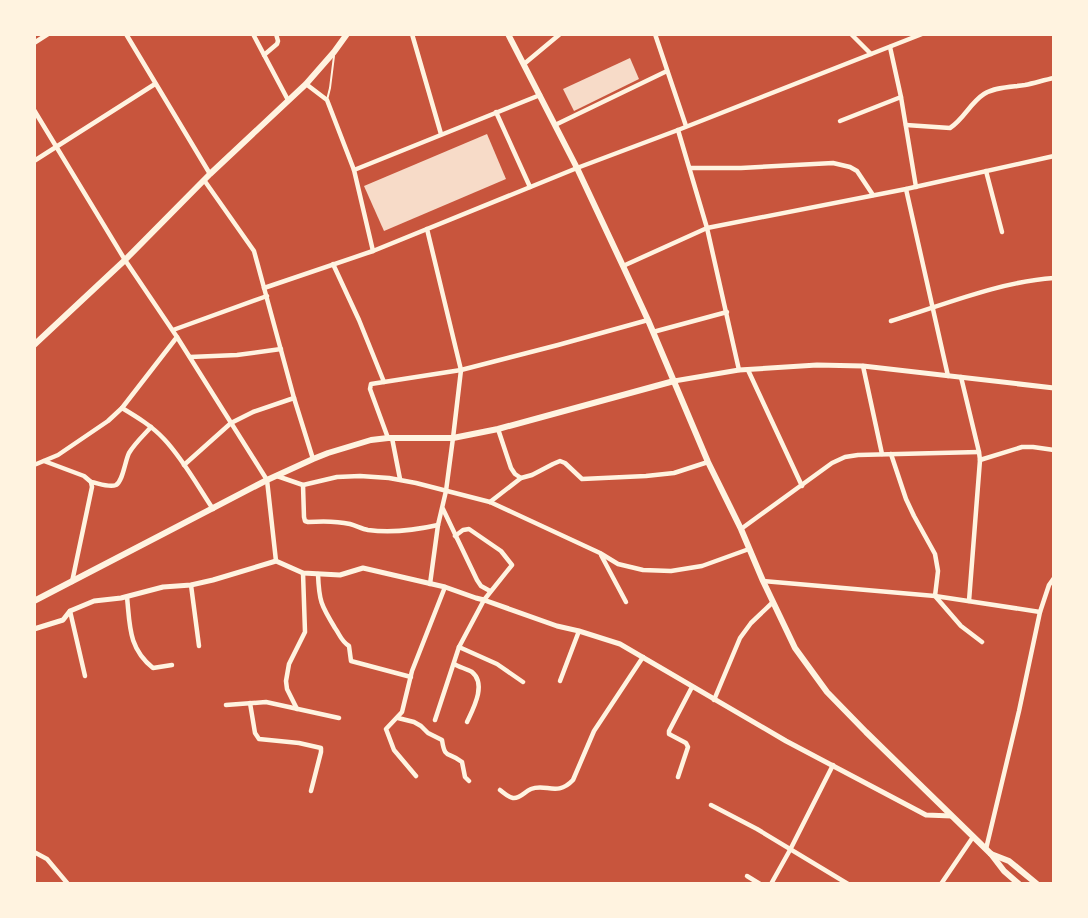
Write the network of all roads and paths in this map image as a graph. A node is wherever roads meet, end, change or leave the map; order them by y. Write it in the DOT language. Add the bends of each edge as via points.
graph roads {
  1 [pos="48,34"];
  2 [pos="126,34"];
  3 [pos="253,34"];
  4 [pos="276,34"];
  5 [pos="347,34"];
  6 [pos="412,34"];
  7 [pos="508,34"];
  8 [pos="560,34"];
  9 [pos="655,34"];
  10 [pos="851,34"];
  11 [pos="922,34"];
  12 [pos="34,43"];
  13 [pos="890,47"];
  14 [pos="334,52"];
  15 [pos="871,54"];
  16 [pos="264,55"];
  17 [pos="524,64"];
  18 [pos="667,71"];
  19 [pos="1053,78"];
  20 [pos="155,84"];
  21 [pos="306,84"];
  22 [pos="540,95"];
  23 [pos="901,97"];
  24 [pos="288,100"];
  25 [pos="327,100"];
  26 [pos="34,110"];
  27 [pos="496,112"];
  28 [pos="840,122"];
  29 [pos="555,124"];
  30 [pos="906,125"];
  31 [pos="686,126"];
  32 [pos="678,130"];
  33 [pos="441,134"];
  34 [pos="57,147"];
  35 [pos="1053,156"];
  36 [pos="34,161"];
  37 [pos="577,168"];
  38 [pos="690,168"];
  39 [pos="354,170"];
  40 [pos="986,171"];
  41 [pos="210,174"];
  42 [pos="204,180"];
  43 [pos="916,187"];
  44 [pos="530,188"];
  45 [pos="906,189"];
  46 [pos="873,195"];
  47 [pos="707,228"];
  48 [pos="427,229"];
  49 [pos="1002,232"];
  50 [pos="373,251"];
  51 [pos="125,260"];
  52 [pos="333,264"];
  53 [pos="623,266"];
  54 [pos="1053,278"];
  55 [pos="264,288"];
  56 [pos="267,296"];
  57 [pos="933,308"];
  58 [pos="727,312"];
  59 [pos="648,320"];
  60 [pos="891,321"];
  61 [pos="173,330"];
  62 [pos="653,332"];
  63 [pos="177,337"];
  64 [pos="35,342"];
  65 [pos="281,349"];
  66 [pos="190,357"];
  67 [pos="863,366"];
  68 [pos="460,370"];
  69 [pos="739,370"];
  70 [pos="748,370"];
  71 [pos="948,376"];
  72 [pos="961,376"];
  73 [pos="674,381"];
  74 [pos="384,382"];
  75 [pos="1053,388"];
  76 [pos="294,398"];
  77 [pos="122,408"];
  78 [pos="231,423"];
  79 [pos="152,427"];
  80 [pos="498,429"];
  81 [pos="390,438"];
  82 [pos="453,438"];
  83 [pos="1053,450"];
  84 [pos="980,452"];
  85 [pos="882,454"];
  86 [pos="891,454"];
  87 [pos="313,459"];
  88 [pos="980,460"];
  89 [pos="44,461"];
  90 [pos="708,462"];
  91 [pos="34,465"];
  92 [pos="184,465"];
  93 [pos="277,476"];
  94 [pos="521,478"];
  95 [pos="400,479"];
  96 [pos="267,480"];
  97 [pos="92,482"];
  98 [pos="303,484"];
  99 [pos="802,486"];
  100 [pos="446,491"];
  101 [pos="490,502"];
  102 [pos="213,509"];
  103 [pos="443,509"];
  104 [pos="438,525"];
  105 [pos="741,529"];
  106 [pos="455,536"];
  107 [pos="749,549"];
  108 [pos="600,553"];
  109 [pos="276,561"];
  110 [pos="303,573"];
  111 [pos="318,574"];
  112 [pos="1053,578"];
  113 [pos="763,581"];
  114 [pos="72,582"];
  115 [pos="429,584"];
  116 [pos="191,585"];
  117 [pos="445,587"];
  118 [pos="490,591"];
  119 [pos="935,596"];
  120 [pos="127,597"];
  121 [pos="484,600"];
  122 [pos="34,601"];
  123 [pos="969,601"];
  124 [pos="626,602"];
  125 [pos="773,602"];
  126 [pos="70,611"];
  127 [pos="1040,612"];
  128 [pos="34,628"];
  129 [pos="579,631"];
  130 [pos="982,642"];
  131 [pos="199,646"];
  132 [pos="459,647"];
  133 [pos="643,657"];
  134 [pos="453,664"];
  135 [pos="172,665"];
  136 [pos="85,676"];
  137 [pos="411,678"];
  138 [pos="560,681"];
  139 [pos="523,682"];
  140 [pos="692,687"];
  141 [pos="714,700"];
  142 [pos="250,703"];
  143 [pos="226,705"];
  144 [pos="297,709"];
  145 [pos="339,718"];
  146 [pos="398,718"];
  147 [pos="435,720"];
  148 [pos="467,722"];
  149 [pos="833,765"];
  150 [pos="416,776"];
  151 [pos="678,777"];
  152 [pos="469,781"];
  153 [pos="500,790"];
  154 [pos="311,791"];
  155 [pos="711,805"];
  156 [pos="952,816"];
  157 [pos="973,837"];
  158 [pos="790,850"];
  159 [pos="34,852"];
  160 [pos="988,852"];
  161 [pos="747,876"];
  162 [pos="68,884"];
  163 [pos="760,884"];
  164 [pos="771,884"];
  165 [pos="848,884"];
  166 [pos="941,884"];
  167 [pos="1019,884"];
  168 [pos="1037,884"];
  1 -- 12 [label="street"];
  2 -- 20 [label="street"];
  3 -- 16 [label="street"];
  4 -- 16 [label="street" via="277,44"];
  5 -- 14 [label="main road"];
  6 -- 33 [label="street"];
  7 -- 17 [label="main road"];
  8 -- 17 [label="street"];
  9 -- 18 [label="street"];
  10 -- 15 [label="street"];
  11 -- 13 [label="street"];
  13 -- 15 [label="street"];
  13 -- 23 [label="street"];
  14 -- 21 [label="main road"];
  14 -- 25 [label="lane"];
  15 -- 31 [label="street"];
  16 -- 24 [label="street"];
  17 -- 22 [label="main road"];
  18 -- 29 [label="street"];
  18 -- 31 [label="street"];
  19 -- 30 [label="street" via="985,93 950,128"];
  20 -- 34 [label="street"];
  20 -- 41 [label="street"];
  21 -- 24 [label="main road"];
  21 -- 25 [label="street"];
  22 -- 27 [label="street"];
  22 -- 29 [label="main road"];
  23 -- 28 [label="street"];
  23 -- 30 [label="street"];
  24 -- 41 [label="main road"];
  25 -- 39 [label="street"];
  26 -- 34 [label="street"];
  27 -- 33 [label="street"];
  27 -- 44 [label="street"];
  29 -- 37 [label="main road"];
  30 -- 43 [label="street"];
  31 -- 32 [label="street"];
  32 -- 37 [label="street"];
  32 -- 38 [label="street"];
  33 -- 39 [label="street"];
  34 -- 36 [label="street"];
  34 -- 51 [label="street"];
  35 -- 40 [label="street"];
  37 -- 44 [label="street"];
  37 -- 53 [label="main road"];
  38 -- 46 [label="street" via="833,163 857,171"];
  38 -- 47 [label="street"];
  39 -- 50 [label="street"];
  40 -- 43 [label="street"];
  40 -- 49 [label="street"];
  41 -- 42 [label="main road"];
  42 -- 51 [label="main road"];
  42 -- 55 [label="street" via="254,251"];
  43 -- 45 [label="street"];
  44 -- 48 [label="street"];
  45 -- 46 [label="street"];
  45 -- 57 [label="street"];
  46 -- 47 [label="street"];
  47 -- 53 [label="street"];
  47 -- 58 [label="street"];
  48 -- 50 [label="street"];
  48 -- 68 [label="street"];
  50 -- 52 [label="street"];
  51 -- 61 [label="street"];
  51 -- 64 [label="main road"];
  52 -- 55 [label="street"];
  52 -- 74 [label="street"];
  53 -- 59 [label="main road"];
  54 -- 57 [label="street" via="1009,285"];
  55 -- 56 [label="street"];
  56 -- 61 [label="street"];
  56 -- 65 [label="street"];
  57 -- 60 [label="street"];
  57 -- 71 [label="street"];
  58 -- 62 [label="street"];
  58 -- 69 [label="street"];
  59 -- 62 [label="main road"];
  59 -- 68 [label="street"];
  61 -- 63 [label="street"];
  62 -- 73 [label="main road"];
  63 -- 66 [label="street"];
  63 -- 77 [label="street"];
  65 -- 66 [label="street"];
  65 -- 76 [label="street"];
  66 -- 78 [label="street"];
  67 -- 70 [label="street"];
  67 -- 71 [label="street"];
  67 -- 85 [label="street"];
  68 -- 74 [label="street"];
  68 -- 82 [label="street"];
  69 -- 70 [label="street"];
  69 -- 73 [label="street"];
  70 -- 99 [label="street"];
  71 -- 72 [label="street"];
  72 -- 75 [label="street"];
  72 -- 84 [label="street"];
  73 -- 80 [label="main road"];
  73 -- 90 [label="main road"];
  74 -- 81 [label="street" via="369,387"];
  76 -- 78 [label="street"];
  76 -- 87 [label="street"];
  77 -- 79 [label="street"];
  77 -- 89 [label="street" via="88,435"];
  78 -- 92 [label="street"];
  78 -- 96 [label="street"];
  79 -- 92 [label="street"];
  79 -- 97 [label="street" via="129,454 119,482 111,486"];
  80 -- 82 [label="main road"];
  80 -- 94 [label="street" via="511,468"];
  81 -- 82 [label="main road"];
  81 -- 87 [label="main road" via="371,440"];
  81 -- 95 [label="street"];
  82 -- 100 [label="street"];
  83 -- 88 [label="street" via="1022,447"];
  84 -- 86 [label="street"];
  84 -- 88 [label="street"];
  85 -- 86 [label="street"];
  85 -- 99 [label="street" via="845,457"];
  86 -- 119 [label="street" via="906,499 935,554"];
  87 -- 93 [label="main road"];
  88 -- 123 [label="street"];
  89 -- 91 [label="street"];
  89 -- 97 [label="street"];
  90 -- 94 [label="street" via="674,473 582,479 560,462"];
  90 -- 105 [label="main road"];
  92 -- 102 [label="street"];
  93 -- 96 [label="main road"];
  93 -- 98 [label="street"];
  94 -- 101 [label="street"];
  95 -- 98 [label="street" via="337,477"];
  95 -- 100 [label="street"];
  96 -- 102 [label="main road"];
  96 -- 109 [label="street"];
  97 -- 114 [label="street"];
  98 -- 104 [label="street" via="304,517 308,522 330,521 368,530 403,531"];
  99 -- 105 [label="street"];
  100 -- 101 [label="street"];
  100 -- 103 [label="street"];
  101 -- 108 [label="street"];
  102 -- 114 [label="main road"];
  103 -- 104 [label="street"];
  103 -- 106 [label="street"];
  104 -- 115 [label="street"];
  105 -- 107 [label="main road"];
  106 -- 118 [label="street" via="477,580"];
  106 -- 118 [label="street" via="469,530 512,563 512,568"];
  107 -- 108 [label="street" via="702,566 671,572 618,564"];
  107 -- 113 [label="main road"];
  108 -- 124 [label="street"];
  109 -- 110 [label="street"];
  109 -- 116 [label="street"];
  110 -- 111 [label="street"];
  110 -- 144 [label="street" via="305,632 289,664 286,681"];
  111 -- 115 [label="street" via="340,575 363,568"];
  111 -- 137 [label="street" via="323,609 342,642 349,646 351,662"];
  112 -- 127 [label="street"];
  113 -- 119 [label="street"];
  113 -- 125 [label="main road"];
  114 -- 122 [label="main road"];
  115 -- 117 [label="street"];
  116 -- 120 [label="street" via="163,587"];
  116 -- 131 [label="street"];
  117 -- 121 [label="street"];
  117 -- 137 [label="street"];
  118 -- 121 [label="street"];
  119 -- 123 [label="street"];
  119 -- 130 [label="street"];
  120 -- 126 [label="street" via="94,601"];
  120 -- 135 [label="street" via="135,646 153,668"];
  121 -- 129 [label="street"];
  121 -- 132 [label="street"];
  123 -- 127 [label="street"];
  125 -- 141 [label="street" via="740,638"];
  125 -- 156 [label="main road" via="795,648 828,692"];
  126 -- 128 [label="street" via="63,620"];
  126 -- 136 [label="street"];
  127 -- 160 [label="street"];
  129 -- 133 [label="street" via="620,644"];
  129 -- 138 [label="street"];
  132 -- 134 [label="street"];
  132 -- 139 [label="street" via="497,664"];
  133 -- 140 [label="street"];
  133 -- 153 [label="street" via="594,731 567,786 532,789 518,798"];
  134 -- 147 [label="street"];
  134 -- 148 [label="street" via="472,672 477,679 477,702"];
  137 -- 146 [label="street"];
  140 -- 141 [label="street"];
  140 -- 151 [label="street" via="669,731 688,747"];
  141 -- 149 [label="street"];
  142 -- 143 [label="street"];
  142 -- 144 [label="street" via="266,702"];
  142 -- 154 [label="street" via="255,733 260,739 322,749"];
  144 -- 145 [label="street"];
  146 -- 150 [label="street" via="386,729 394,750"];
  146 -- 152 [label="street" via="414,722 442,740 443,750 462,762"];
  149 -- 156 [label="street" via="926,815"];
  149 -- 158 [label="street"];
  155 -- 158 [label="street"];
  156 -- 157 [label="main road"];
  157 -- 160 [label="main road"];
  157 -- 166 [label="street"];
  158 -- 164 [label="street"];
  158 -- 165 [label="street"];
  159 -- 162 [label="street" via="47,859"];
  160 -- 167 [label="main road"];
  160 -- 168 [label="main road" via="1009,861"];
  161 -- 163 [label="street"];
}
